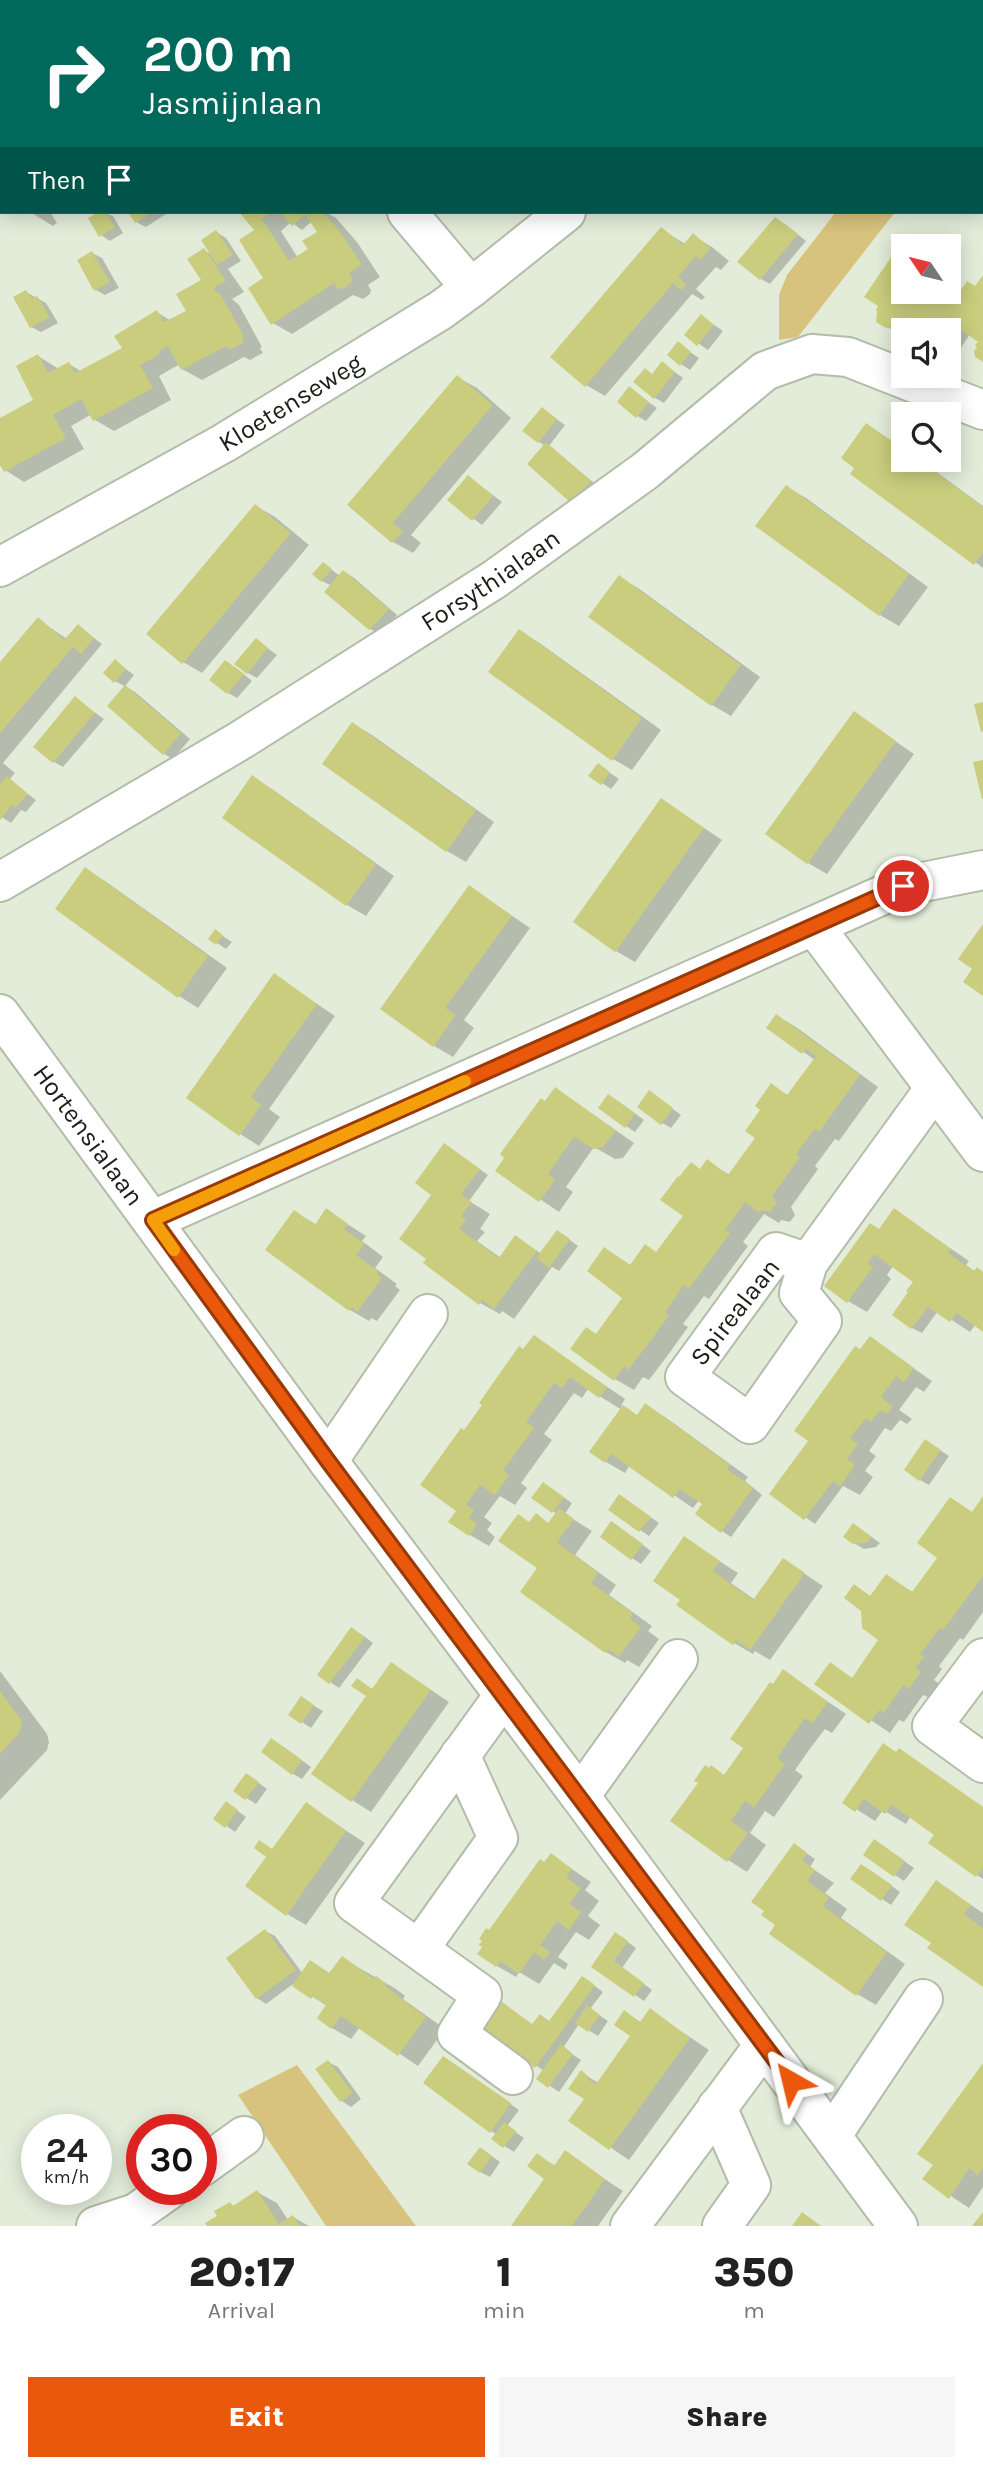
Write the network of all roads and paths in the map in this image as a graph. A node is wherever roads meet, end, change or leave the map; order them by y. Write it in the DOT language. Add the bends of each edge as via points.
graph roads {
  1 [pos="409,214"];
  2 [pos="564,214"];
  3 [pos="471,288"];
  4 [pos="983,410"];
  5 [pos="0,567"];
  6 [pos="983,870"];
  7 [pos="0,882"];
  8 [pos="814,926"];
  9 [pos="0,1014"];
  10 [pos="935,1088"];
  11 [pos="983,1152"];
  12 [pos="153,1220"];
  13 [pos="808,1263"];
  14 [pos="428,1314"];
  15 [pos="328,1461"];
  16 [pos="983,1658"];
  17 [pos="678,1659"];
  18 [pos="504,1695"];
  19 [pos="460,1755"];
  20 [pos="983,1763"];
  21 [pos="580,1796"];
  22 [pos="419,1949"];
  23 [pos="923,1999"];
  24 [pos="764,2045"];
  25 [pos="513,2075"];
  26 [pos="717,2107"];
  27 [pos="832,2135"];
  28 [pos="244,2136"];
  29 [pos="217,2155"];
  30 [pos="147,2205"];
  31 [pos="96,2226"];
  32 [pos="630,2226"];
  33 [pos="722,2226"];
  34 [pos="898,2226"];
  1 -- 3 [label="street"];
  2 -- 3 [label="street, Kloetenseweg"];
  3 -- 5 [label="street, Kloetenseweg" via="224,443"];
  4 -- 7 [label="street, Forsythialaan" via="848,357 812,354 765,371 645,471 495,579 241,740"];
  6 -- 8 [label="street" via="903,886"];
  8 -- 10 [label="street"];
  8 -- 12 [label="street"];
  9 -- 12 [label="street, Hortensialaan"];
  10 -- 11 [label="street"];
  10 -- 13 [label="street, Spirealaan"];
  12 -- 15 [label="street, Hortensialaan"];
  14 -- 15 [label="street"];
  15 -- 18 [label="street, Hortensialaan"];
  16 -- 20 [label="street" via="932,1726"];
  17 -- 21 [label="street"];
  18 -- 19 [label="street"];
  18 -- 21 [label="street, Hortensialaan"];
  19 -- 22 [label="street" via="498,1838"];
  19 -- 22 [label="street" via="354,1903"];
  21 -- 24 [label="street, Hortensialaan"];
  22 -- 25 [label="street" via="482,1995 457,2034"];
  23 -- 27 [label="street"];
  24 -- 26 [label="street"];
  24 -- 27 [label="street, Hortensialaan"];
  26 -- 32 [label="street"];
  26 -- 33 [label="street" via="751,2185"];
  27 -- 34 [label="street, Hortensialaan"];
  28 -- 29 [label="street"];
  30 -- 31 [label="street"];
}
